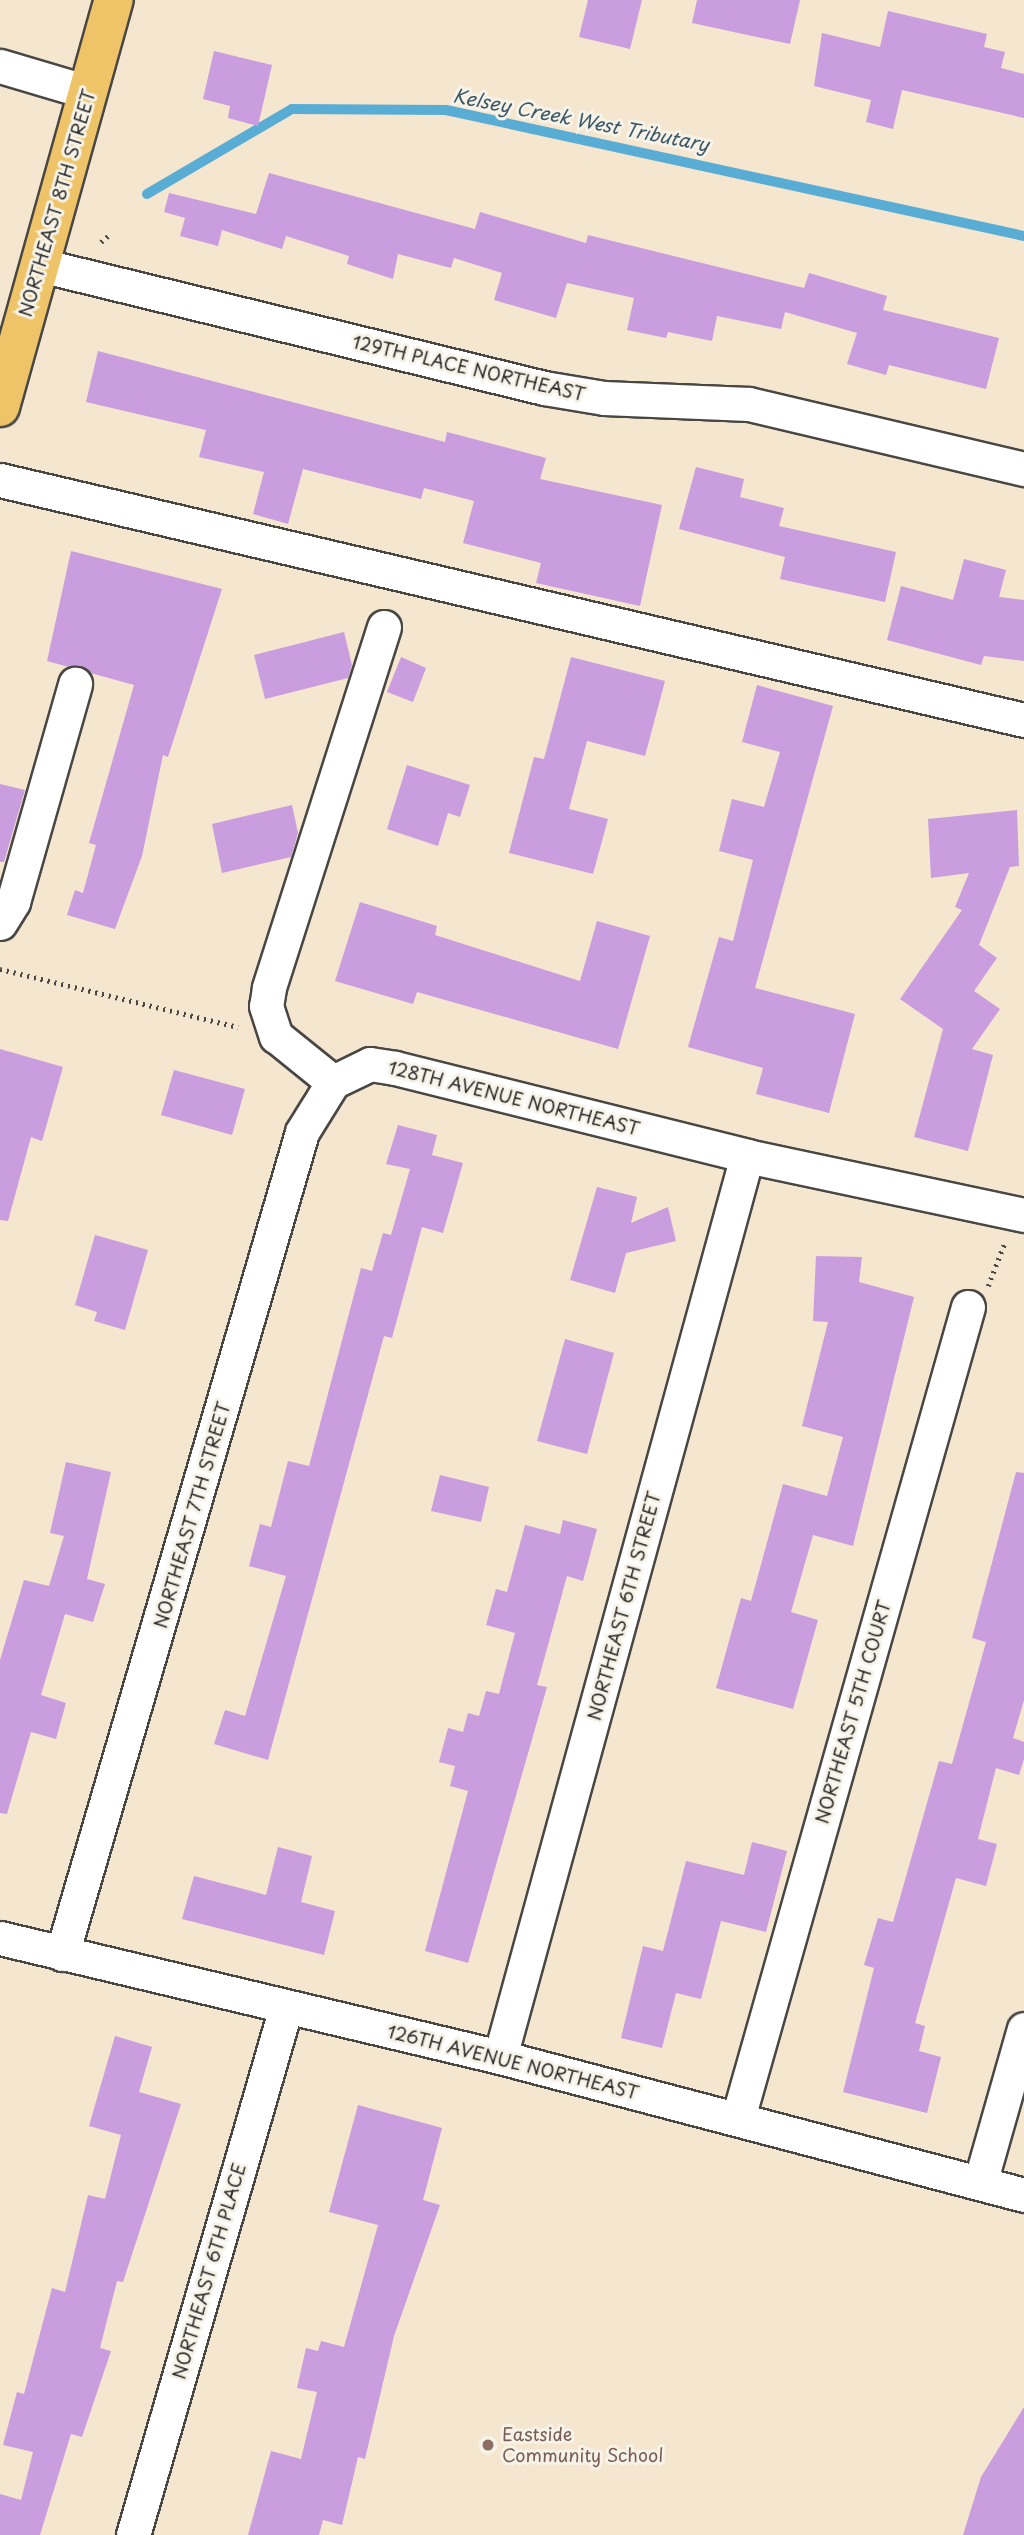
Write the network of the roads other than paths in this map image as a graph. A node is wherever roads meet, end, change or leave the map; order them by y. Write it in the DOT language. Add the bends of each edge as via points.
graph roads {
  1 [pos="114,0"];
  2 [pos="0,66"];
  3 [pos="88,92"];
  4 [pos="40,265"];
  5 [pos="0,407"];
  6 [pos="1024,469"];
  7 [pos="0,480"];
  8 [pos="384,627"];
  9 [pos="75,684"];
  10 [pos="1024,720"];
  11 [pos="0,923"];
  12 [pos="333,1082"];
  13 [pos="747,1156"];
  14 [pos="1015,1226"];
  15 [pos="968,1307"];
  16 [pos="0,1938"];
  17 [pos="62,1954"];
  18 [pos="286,2007"];
  19 [pos="1024,2029"];
  20 [pos="500,2057"];
  21 [pos="738,2118"];
  22 [pos="980,2183"];
  23 [pos="1024,2195"];
  24 [pos="133,2535"];
  1 -- 3 [label="main road, NORTHEAST 8TH STREET"];
  2 -- 3 [label="street"];
  3 -- 4 [label="main road, NORTHEAST 8TH STREET"];
  4 -- 5 [label="main road, NORTHEAST 8TH STREET"];
  4 -- 6 [label="street, 129TH PLACE NORTHEAST" via="544,388 604,398 749,404"];
  7 -- 10 [label="street"];
  8 -- 12 [label="street" via="266,1006 276,1036"];
  9 -- 11 [label="street" via="13,902"];
  12 -- 13 [label="street, 128TH AVENUE NORTHEAST" via="370,1064 395,1068"];
  12 -- 17 [label="street, NORTHEAST 7TH STREET" via="302,1132"];
  13 -- 14 [label="street, 128TH AVENUE NORTHEAST"];
  13 -- 20 [label="street, NORTHEAST 6TH STREET"];
  15 -- 21 [label="street, NORTHEAST 5TH COURT"];
  16 -- 17 [label="street, 126TH AVENUE NORTHEAST"];
  17 -- 18 [label="street, 126TH AVENUE NORTHEAST"];
  18 -- 20 [label="street, 126TH AVENUE NORTHEAST"];
  18 -- 24 [label="street, NORTHEAST 6TH PLACE"];
  19 -- 22 [label="street"];
  20 -- 21 [label="street, 126TH AVENUE NORTHEAST"];
  21 -- 22 [label="street, 126TH AVENUE NORTHEAST"];
  22 -- 23 [label="street, 126TH AVENUE NORTHEAST"];
}
